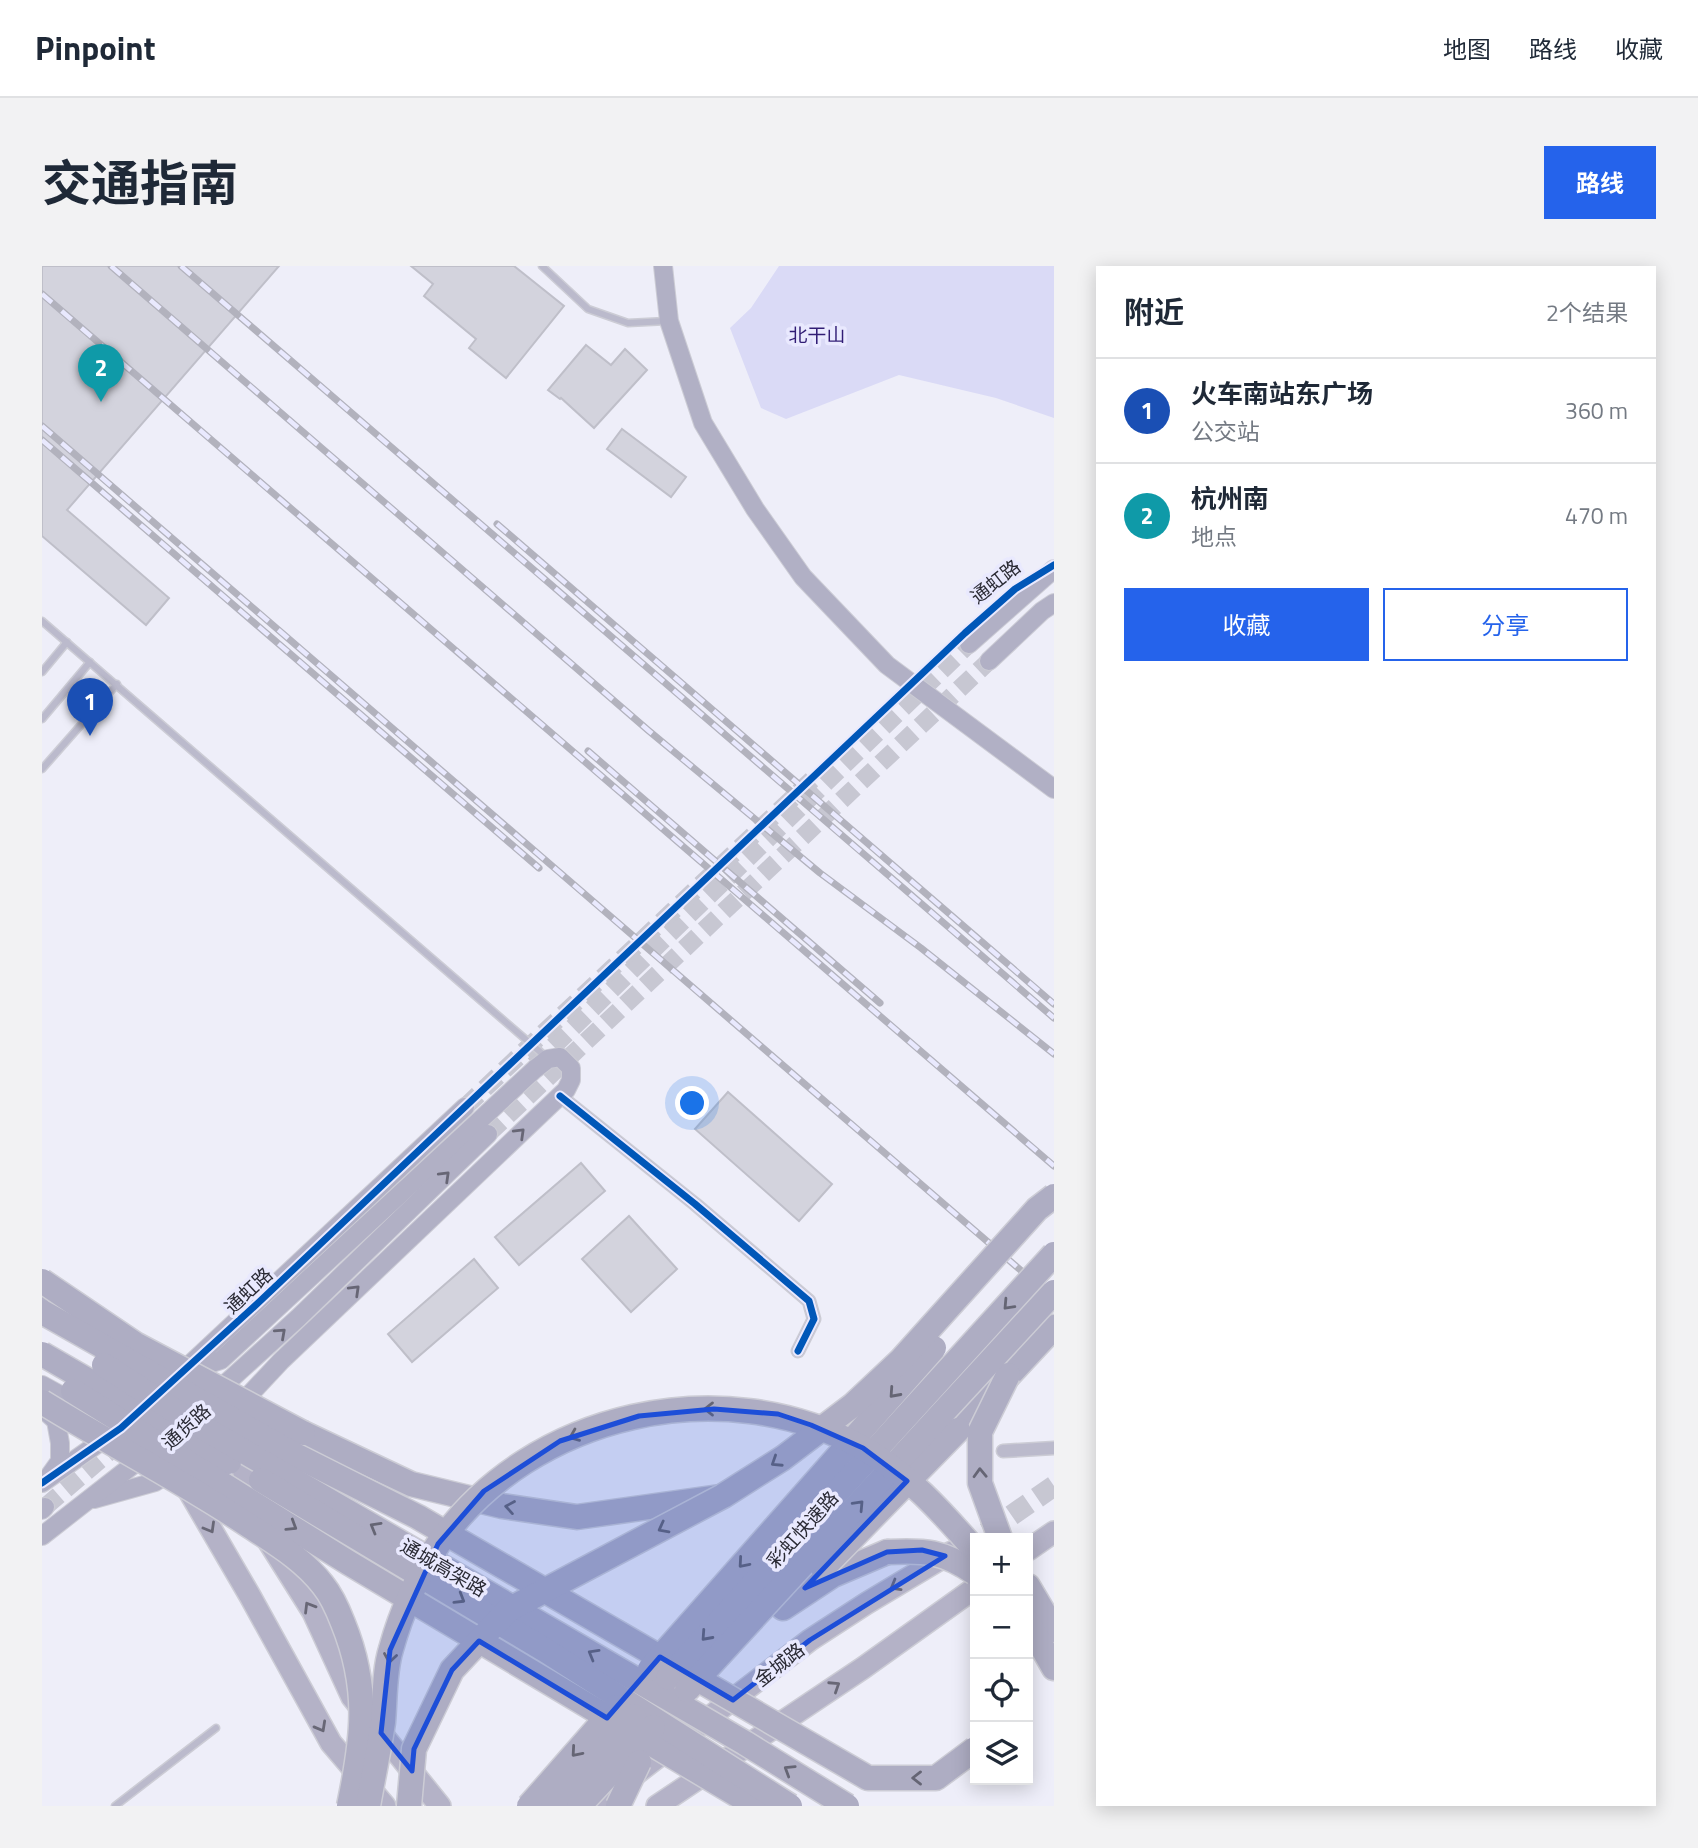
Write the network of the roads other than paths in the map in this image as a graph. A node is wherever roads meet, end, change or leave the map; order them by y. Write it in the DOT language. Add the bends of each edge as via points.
graph roads {
  1 [pos="542,266"];
  2 [pos="663,266"];
  3 [pos="669,321"];
  4 [pos="1054,567"];
  5 [pos="1054,603"];
  6 [pos="45,623"];
  7 [pos="42,632"];
  8 [pos="967,639"];
  9 [pos="67,642"];
  10 [pos="989,661"];
  11 [pos="90,662"];
  12 [pos="42,672"];
  13 [pos="117,684"];
  14 [pos="42,719"];
  15 [pos="42,769"];
  16 [pos="1054,789"];
  17 [pos="548,1059"];
  18 [pos="560,1096"];
  19 [pos="465,1107"];
  20 [pos="488,1134"];
  21 [pos="1054,1196"];
  22 [pos="1054,1215"];
  23 [pos="1054,1255"];
  24 [pos="42,1281"];
  25 [pos="1054,1292"];
  26 [pos="42,1298"];
  27 [pos="42,1312"];
  28 [pos="42,1326"];
  29 [pos="1054,1327"];
  30 [pos="798,1350"];
  31 [pos="42,1354"];
  32 [pos="281,1360"];
  33 [pos="42,1374"];
  34 [pos="179,1375"];
  35 [pos="1008,1375"];
  36 [pos="230,1379"];
  37 [pos="42,1385"];
  38 [pos="42,1402"];
  39 [pos="230,1403"];
  40 [pos="42,1408"];
  41 [pos="121,1428"];
  42 [pos="254,1432"];
  43 [pos="1054,1448"];
  44 [pos="153,1450"];
  45 [pos="1003,1451"];
  46 [pos="344,1455"];
  47 [pos="176,1469"];
  48 [pos="44,1481"];
  49 [pos="723,1496"];
  50 [pos="88,1501"];
  51 [pos="1054,1531"];
  52 [pos="972,1533"];
  53 [pos="982,1533"];
  54 [pos="42,1536"];
  55 [pos="970,1546"];
  56 [pos="1033,1546"];
  57 [pos="970,1570"];
  58 [pos="970,1592"];
  59 [pos="1033,1594"];
  60 [pos="783,1608"];
  61 [pos="1054,1630"];
  62 [pos="1033,1631"];
  63 [pos="1054,1668"];
  64 [pos="216,1728"];
  65 [pos="970,1753"];
  66 [pos="639,1762"];
  67 [pos="749,1803"];
  68 [pos="115,1806"];
  69 [pos="349,1806"];
  70 [pos="369,1806"];
  71 [pos="384,1806"];
  72 [pos="409,1806"];
  73 [pos="440,1806"];
  74 [pos="529,1806"];
  75 [pos="553,1806"];
  76 [pos="579,1806"];
  77 [pos="594,1806"];
  78 [pos="600,1806"];
  79 [pos="618,1806"];
  80 [pos="657,1806"];
  81 [pos="790,1806"];
  82 [pos="847,1806"];
  1 -- 3 [label="lane" via="588,309 628,323"];
  2 -- 3 [label="main road"];
  3 -- 16 [label="main road" via="703,423 803,577 887,665"];
  4 -- 8 [label="main road, 通虹路"];
  5 -- 10 [label="main road"];
  6 -- 7 [label="lane"];
  6 -- 9 [label="lane"];
  9 -- 11 [label="lane"];
  9 -- 12 [label="lane"];
  11 -- 13 [label="lane"];
  11 -- 14 [label="lane"];
  13 -- 15 [label="lane"];
  13 -- 17 [label="lane"];
  17 -- 18 [label="main road" via="560,1057 570,1068 571,1080"];
  17 -- 34 [label="main road, 通虹路" via="222,1360"];
  18 -- 30 [label="street" via="809,1301 814,1319"];
  32 -- 18 [label="main road, one-way"];
  19 -- 34 [label="main road, 通虹路"];
  36 -- 20 [label="main road, one-way"];
  21 -- 49 [label="highway, one-way, bridge" via="853,1405"];
  22 -- 74 [label="highway, one-way, bridge"];
  23 -- 75 [label="highway, 彩虹快速路, one-way, bridge"];
  24 -- 46 [label="highway, bridge" via="135,1344"];
  76 -- 25 [label="highway, 彩虹快速路, one-way, bridge"];
  26 -- 34 [label="main road, 通货路"];
  27 -- 42 [label="highway, bridge"];
  82 -- 28 [label="highway, 通城高架路, one-way, bridge" via="745,1742 178,1413"];
  29 -- 35 [label="highway"];
  31 -- 81 [label="highway, 通城高架路, one-way, bridge" via="545,1650"];
  32 -- 36 [label="main road"];
  32 -- 39 [label="main road"];
  33 -- 67 [label="highway, one-way, bridge"];
  34 -- 39 [label="main road, 通货路"];
  34 -- 41 [label="main road, 通虹路"];
  53 -- 35 [label="highway, one-way, bridge" via="980,1432"];
  35 -- 60 [label="highway, bridge"];
  36 -- 39 [label="main road"];
  37 -- 41 [label="main road, 通货路"];
  38 -- 69 [label="highway, bridge" via="214,1502 298,1559 324,1586 351,1644 360,1684 363,1717"];
  39 -- 44 [label="main road"];
  39 -- 47 [label="main road, 通货路"];
  73 -- 39 [label="main road, one-way" via="352,1697 313,1612 250,1512"];
  40 -- 48 [label="main road" via="56,1421 60,1443 60,1461"];
  41 -- 44 [label="main road, 通货路"];
  41 -- 48 [label="main road, 通虹路"];
  42 -- 46 [label="highway, bridge"];
  65 -- 42 [label="highway, one-way, bridge" via="936,1778 868,1778 418,1517"];
  43 -- 45 [label="street"];
  44 -- 47 [label="main road, 通货路"];
  44 -- 50 [label="main road"];
  49 -- 46 [label="highway, one-way, bridge" via="577,1517 502,1506 411,1484"];
  47 -- 50 [label="main road" via="155,1482"];
  47 -- 71 [label="main road, one-way" via="331,1743"];
  49 -- 72 [label="highway, one-way, bridge" via="508,1610 452,1670 414,1749"];
  50 -- 54 [label="main road"];
  51 -- 56 [label="main road"];
  52 -- 70 [label="highway, one-way, bridge" via="863,1448 778,1414 679,1409 596,1427 561,1441 517,1465 484,1491 438,1544 412,1593 390,1650"];
  55 -- 77 [label="main road, 金城路, one-way" via="867,1602 810,1640"];
  57 -- 60 [label="highway, bridge" via="955,1559 922,1550 887,1552 833,1575"];
  80 -- 58 [label="main road, one-way"];
  59 -- 61 [label="highway"];
  60 -- 66 [label="highway, bridge"];
  62 -- 63 [label="highway"];
  64 -- 68 [label="lane"];
  66 -- 78 [label="highway, bridge"];
  66 -- 79 [label="highway, bridge"];
}
